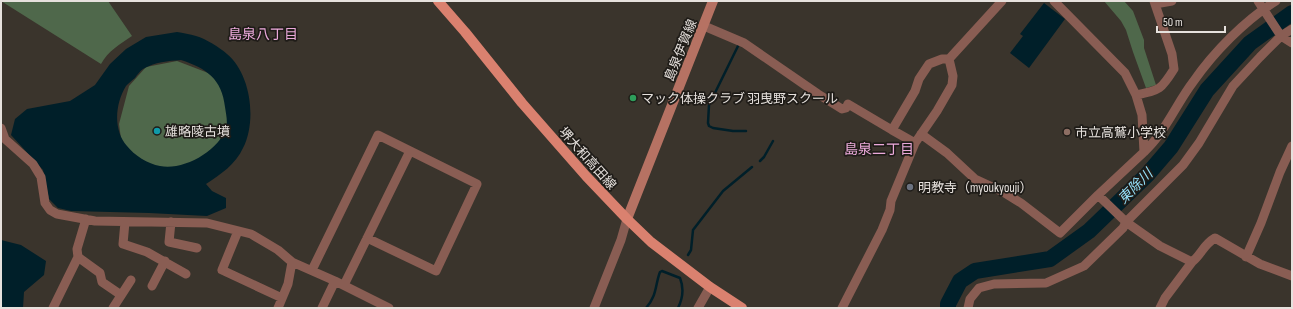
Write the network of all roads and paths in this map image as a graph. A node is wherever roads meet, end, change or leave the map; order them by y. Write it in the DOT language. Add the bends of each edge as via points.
graph roads {
  1 [pos="438,1"];
  2 [pos="713,1"];
  3 [pos="1002,1"];
  4 [pos="1054,1"];
  5 [pos="1172,1"];
  6 [pos="1258,1"];
  7 [pos="1276,1"];
  8 [pos="1155,3"];
  9 [pos="1262,11"];
  10 [pos="704,26"];
  11 [pos="1292,29"];
  12 [pos="1281,36"];
  13 [pos="1292,43"];
  14 [pos="949,59"];
  15 [pos="1136,95"];
  16 [pos="1,128"];
  17 [pos="892,130"];
  18 [pos="921,134"];
  19 [pos="915,143"];
  20 [pos="1292,146"];
  21 [pos="410,151"];
  22 [pos="1144,152"];
  23 [pos="1100,196"];
  24 [pos="627,219"];
  25 [pos="86,220"];
  26 [pos="125,222"];
  27 [pos="171,222"];
  28 [pos="1126,222"];
  29 [pos="238,231"];
  30 [pos="367,238"];
  31 [pos="197,248"];
  32 [pos="78,257"];
  33 [pos="1246,257"];
  34 [pos="165,262"];
  35 [pos="292,262"];
  36 [pos="1192,262"];
  37 [pos="312,270"];
  38 [pos="186,274"];
  39 [pos="1292,276"];
  40 [pos="131,280"];
  41 [pos="335,280"];
  42 [pos="344,285"];
  43 [pos="152,286"];
  44 [pos="710,287"];
  45 [pos="121,294"];
  46 [pos="282,298"];
  47 [pos="53,308"];
  48 [pos="112,308"];
  49 [pos="278,308"];
  50 [pos="322,308"];
  51 [pos="389,308"];
  52 [pos="594,308"];
  53 [pos="698,308"];
  54 [pos="742,308"];
  55 [pos="842,308"];
  56 [pos="968,308"];
  57 [pos="1160,308"];
  1 -- 24 [label="main road, 堺大和高田線" via="522,103"];
  2 -- 10 [label="main road, 島泉伊賀線"];
  3 -- 14 [label="street"];
  4 -- 15 [label="street" via="1125,73"];
  5 -- 8 [label="street"];
  6 -- 9 [label="street"];
  7 -- 9 [label="street"];
  8 -- 15 [label="street" via="1172,54 1174,69 1162,86 1154,91"];
  9 -- 12 [label="street"];
  9 -- 22 [label="street" via="1204,67 1158,136"];
  10 -- 17 [label="street" via="744,43 842,109 848,104"];
  10 -- 24 [label="main road, 島泉伊賀線"];
  11 -- 12 [label="street"];
  12 -- 13 [label="street"];
  12 -- 28 [label="street" via="1234,86 1183,165"];
  14 -- 17 [label="street" via="929,64"];
  14 -- 18 [label="street" via="953,76 952,85"];
  15 -- 22 [label="street" via="1142,115"];
  16 -- 25 [label="street" via="5,139 33,164 40,177 45,203 50,210"];
  17 -- 19 [label="street"];
  18 -- 19 [label="street"];
  18 -- 23 [label="street" via="947,153 975,180 1021,203 1060,233"];
  19 -- 55 [label="street" via="890,201 890,210 882,230"];
  20 -- 33 [label="street"];
  21 -- 30 [label="street"];
  21 -- 30 [label="street" via="477,184 436,271"];
  21 -- 37 [label="street" via="378,135"];
  22 -- 23 [label="street"];
  23 -- 28 [label="street"];
  24 -- 44 [label="main road, 堺大和高田線" via="651,242"];
  24 -- 52 [label="street"];
  25 -- 26 [label="street"];
  25 -- 32 [label="street" via="77,249"];
  26 -- 27 [label="street"];
  26 -- 34 [label="street" via="123,244 147,252"];
  27 -- 29 [label="street" via="207,223"];
  27 -- 31 [label="street" via="169,242"];
  28 -- 36 [label="street" via="1160,246"];
  28 -- 56 [label="street" via="1084,266 1046,283 994,284 979,288 970,299"];
  29 -- 35 [label="street" via="251,234 278,250"];
  29 -- 46 [label="street" via="222,270"];
  30 -- 42 [label="street"];
  32 -- 45 [label="street" via="100,273 102,282"];
  32 -- 47 [label="street"];
  33 -- 36 [label="street" via="1214,238 1208,241"];
  33 -- 39 [label="street"];
  34 -- 38 [label="street"];
  34 -- 43 [label="street"];
  35 -- 37 [label="street"];
  35 -- 46 [label="street" via="288,284"];
  36 -- 57 [label="street"];
  37 -- 41 [label="street"];
  40 -- 45 [label="street"];
  41 -- 42 [label="street"];
  41 -- 50 [label="street"];
  42 -- 51 [label="street"];
  44 -- 53 [label="street"];
  44 -- 54 [label="main road, 堺大和高田線"];
  45 -- 48 [label="street"];
  46 -- 49 [label="street"];
}
